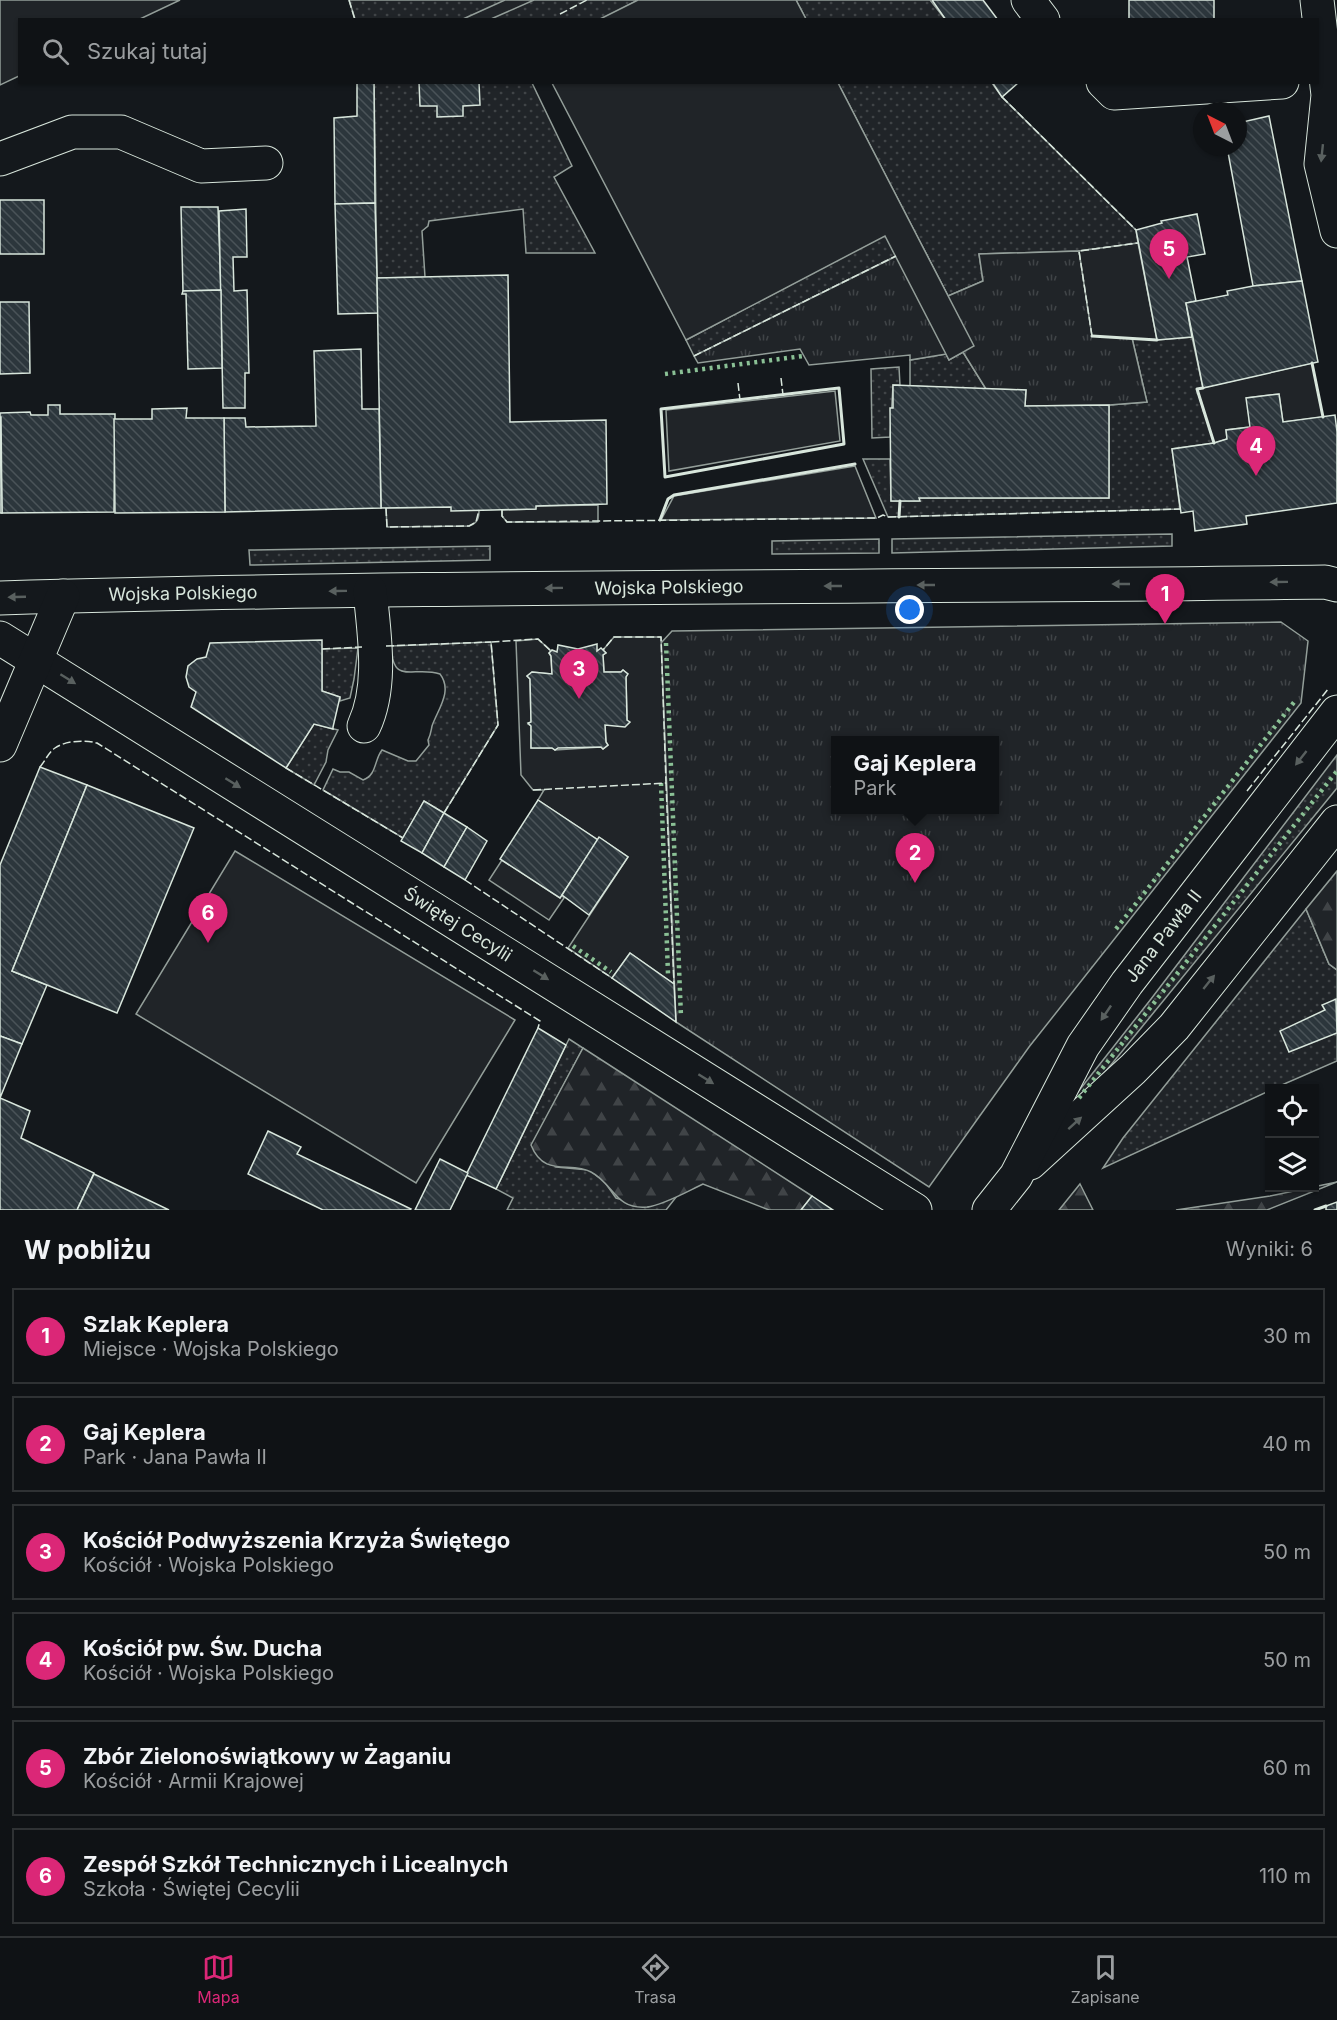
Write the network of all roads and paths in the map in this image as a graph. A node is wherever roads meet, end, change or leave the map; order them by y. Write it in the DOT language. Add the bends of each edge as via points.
graph roads {
  1 [pos="1028,0"];
  2 [pos="1317,0"];
  3 [pos="1042,18"];
  4 [pos="1319,18"];
  5 [pos="1319,18"];
  6 [pos="1106,84"];
  7 [pos="1251,84"];
  8 [pos="1327,91"];
  9 [pos="0,159"];
  10 [pos="266,162"];
  11 [pos="1337,231"];
  12 [pos="1337,585"];
  13 [pos="370,591"];
  14 [pos="63,596"];
  15 [pos="0,598"];
  16 [pos="0,638"];
  17 [pos="37,660"];
  18 [pos="1337,712"];
  19 [pos="364,726"];
  20 [pos="0,745"];
  21 [pos="1337,822"];
  22 [pos="1016,1176"];
  23 [pos="915,1210"];
  24 [pos="989,1210"];
  1 -- 3 [label="street"];
  2 -- 5 [label="street"];
  4 -- 8 [label="street"];
  6 -- 7 [label="street" via="1114,93"];
  8 -- 11 [label="street, one-way" via="1320,164"];
  9 -- 10 [label="street" via="72,132 121,132 201,166"];
  12 -- 13 [label="street, Wojska Polskiego, one-way" via="1325,582"];
  13 -- 14 [label="street, Wojska Polskiego, one-way"];
  13 -- 19 [label="street" via="375,682 374,701"];
  14 -- 15 [label="street, Wojska Polskiego, one-way"];
  14 -- 17 [label="street"];
  16 -- 17 [label="street, Świętej Cecylii"];
  17 -- 20 [label="street"];
  17 -- 23 [label="street, Świętej Cecylii, one-way"];
  18 -- 22 [label="street, Jana Pawła II, one-way" via="1127,983 1083,1046"];
  22 -- 21 [label="street, Jana Pawła II, one-way" via="1174,1027"];
  22 -- 24 [label="street, Jana Pawła II"];
}
